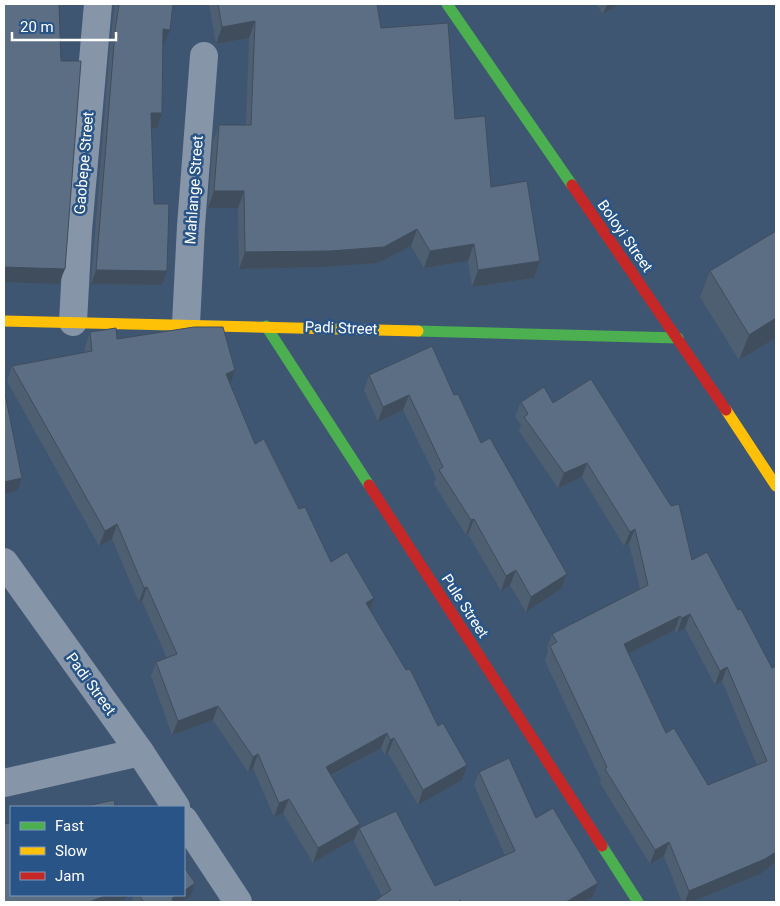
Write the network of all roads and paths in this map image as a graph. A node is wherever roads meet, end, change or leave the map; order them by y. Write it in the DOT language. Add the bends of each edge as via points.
graph roads {
  1 [pos="98,4"];
  2 [pos="447,4"];
  3 [pos="204,56"];
  4 [pos="4,320"];
  5 [pos="73,322"];
  6 [pos="186,324"];
  7 [pos="266,326"];
  8 [pos="678,338"];
  9 [pos="776,486"];
  10 [pos="4,562"];
  11 [pos="140,752"];
  12 [pos="4,782"];
  13 [pos="175,806"];
  14 [pos="185,822"];
  15 [pos="238,902"];
  16 [pos="638,902"];
  1 -- 5 [label="street, Gaobepe Street"];
  2 -- 8 [label="street, Boloyi Street"];
  3 -- 6 [label="street, Mahlange Street"];
  4 -- 5 [label="street, Padi Street"];
  5 -- 6 [label="street, Padi Street"];
  6 -- 7 [label="street, Padi Street"];
  7 -- 8 [label="street, Padi Street"];
  7 -- 16 [label="street, Pule Street"];
  8 -- 9 [label="street, Boloyi Street"];
  10 -- 11 [label="street, Padi Street"];
  11 -- 12 [label="street"];
  11 -- 13 [label="street, Padi Street"];
  14 -- 15 [label="street"];
}
